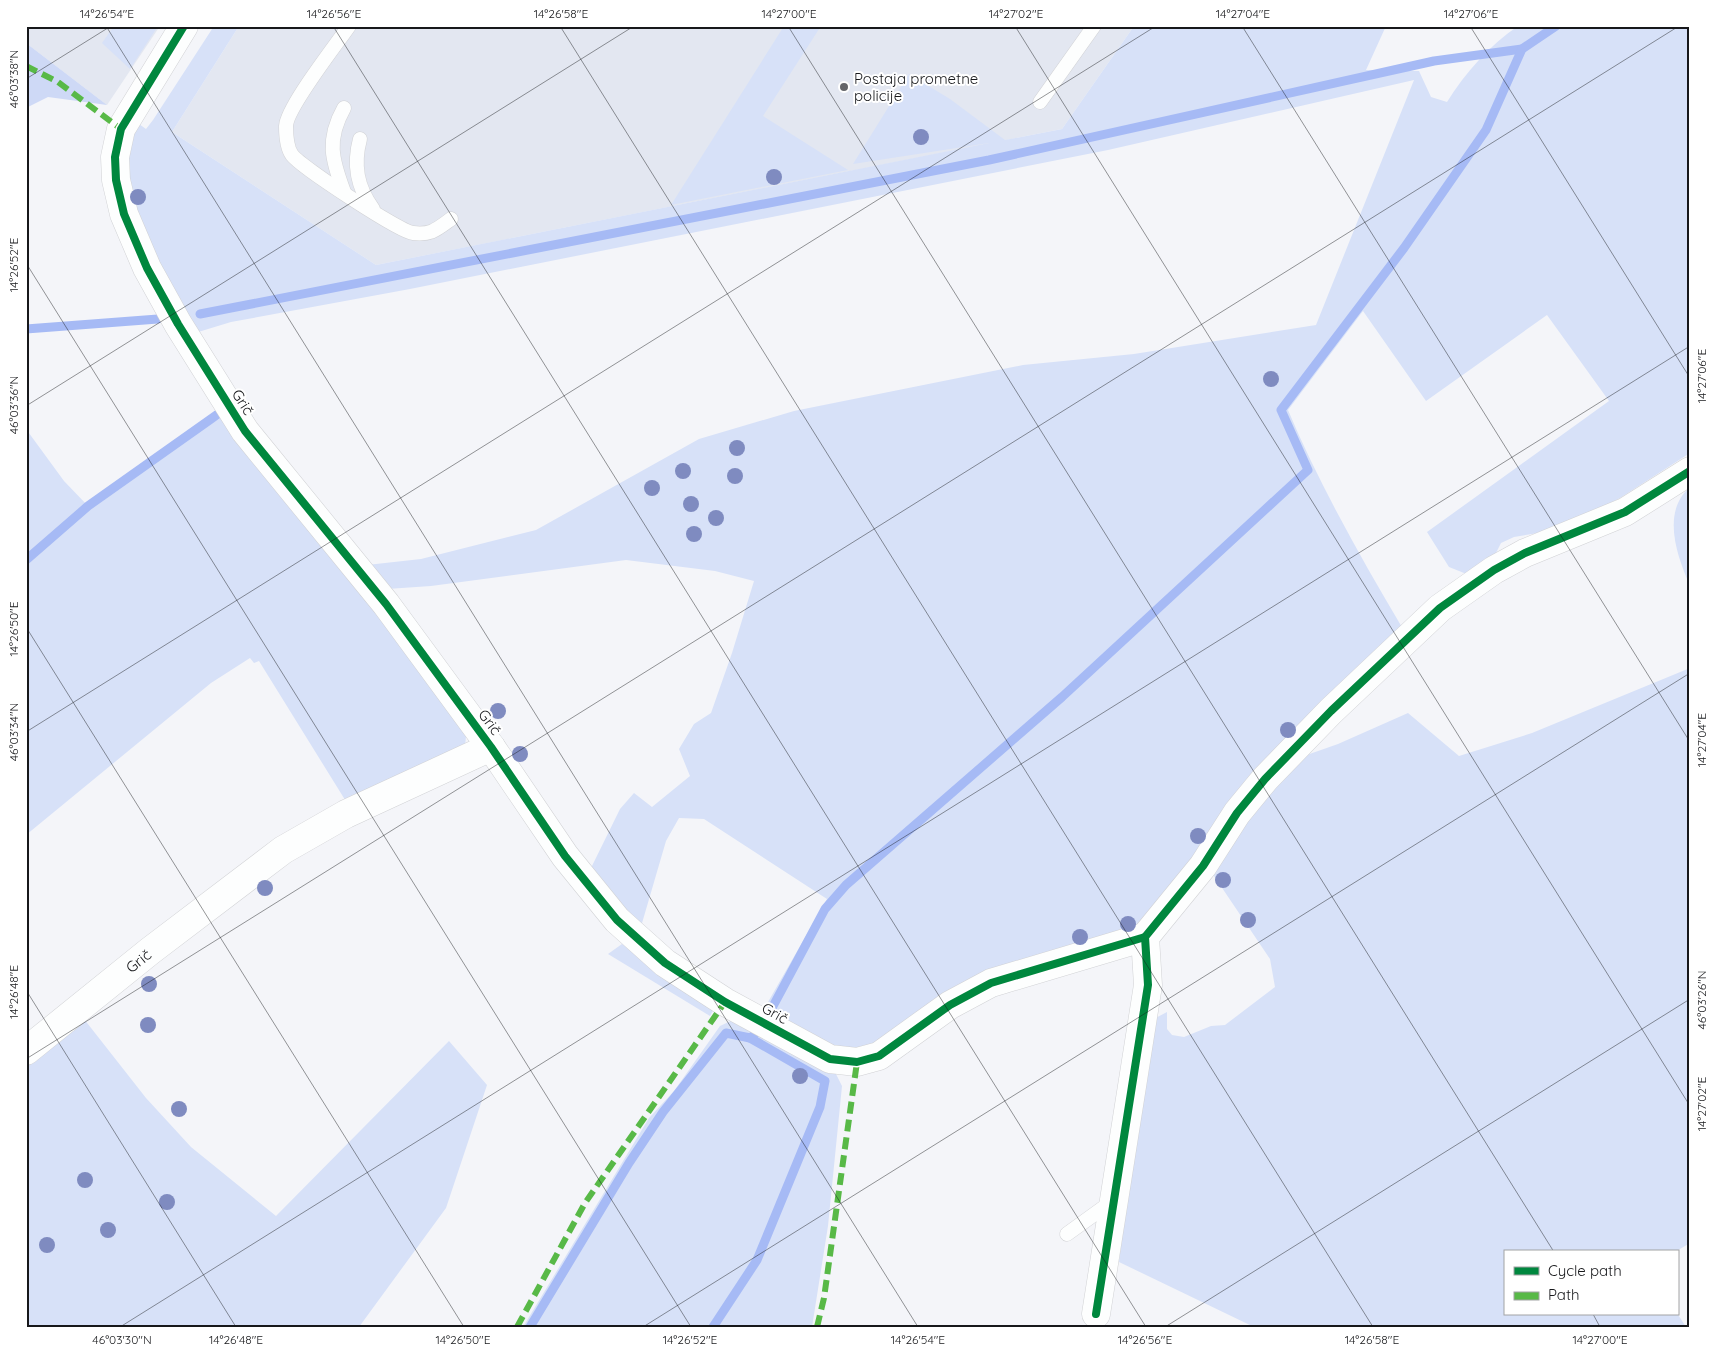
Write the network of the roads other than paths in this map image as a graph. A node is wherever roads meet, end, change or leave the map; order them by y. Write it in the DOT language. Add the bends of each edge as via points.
graph roads {
  1 [pos="184,26"];
  2 [pos="349,26"];
  3 [pos="1094,26"];
  4 [pos="1040,102"];
  5 [pos="344,108"];
  6 [pos="360,139"];
  7 [pos="344,192"];
  8 [pos="378,216"];
  9 [pos="451,220"];
  10 [pos="1690,471"];
  11 [pos="491,747"];
  12 [pos="1145,937"];
  13 [pos="26,1051"];
  14 [pos="1114,1200"];
  15 [pos="1068,1234"];
  16 [pos="1096,1314"];
  1 -- 11 [label="street, Grič" via="121,129 115,157 116,180 124,214 147,268 178,324 245,431 386,604"];
  2 -- 7 [label="lane" via="286,124 291,154 302,166"];
  3 -- 4 [label="lane"];
  5 -- 7 [label="lane" via="332,138 335,167"];
  6 -- 8 [label="lane" via="356,172 366,198"];
  7 -- 8 [label="lane"];
  8 -- 9 [label="lane" via="411,233 431,233"];
  10 -- 12 [label="street" via="1626,512 1525,553 1494,570 1440,608 1331,711 1265,779 1237,813 1203,866"];
  11 -- 12 [label="street, Grič" via="565,856 617,920 665,963 725,1002 830,1059 857,1062 879,1056 950,1005 991,983"];
  11 -- 13 [label="street, Grič" via="346,814 283,850"];
  12 -- 14 [label="street" via="1148,985"];
  14 -- 15 [label="lane"];
  14 -- 16 [label="street"];
}
